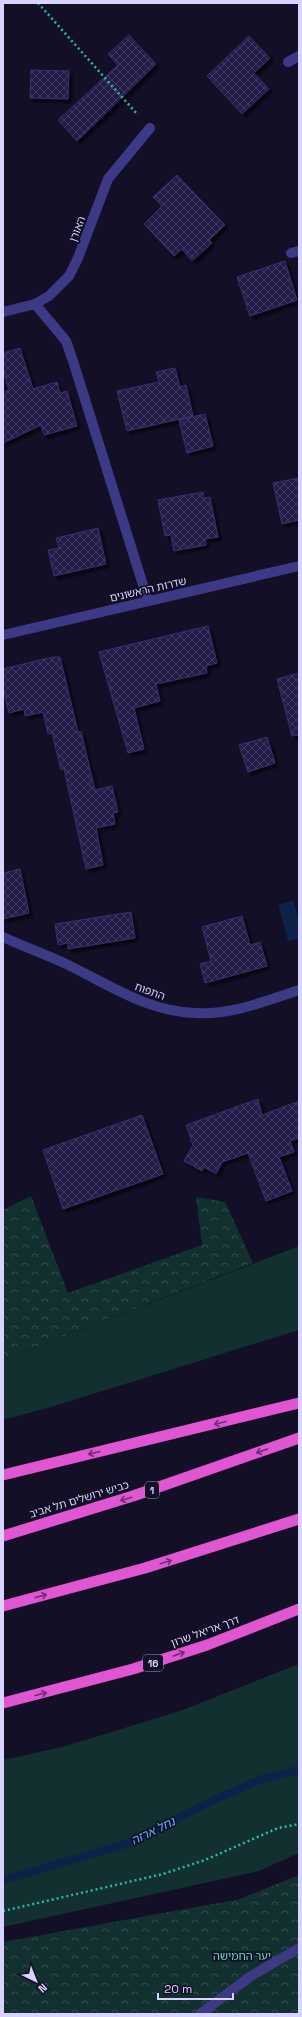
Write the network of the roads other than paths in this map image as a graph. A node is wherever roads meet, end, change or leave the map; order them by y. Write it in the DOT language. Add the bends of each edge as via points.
graph roads {
  1 [pos="299,56"];
  2 [pos="288,62"];
  3 [pos="150,128"];
  4 [pos="35,304"];
  5 [pos="3,312"];
  6 [pos="299,566"];
  7 [pos="148,602"];
  8 [pos="3,635"];
  9 [pos="3,937"];
  10 [pos="299,990"];
  11 [pos="299,1403"];
  12 [pos="299,1438"];
  13 [pos="3,1475"];
  14 [pos="299,1519"];
  15 [pos="3,1536"];
  16 [pos="3,1606"];
  17 [pos="299,1609"];
  18 [pos="3,1703"];
  19 [pos="299,1948"];
  20 [pos="200,2014"];
  1 -- 2 [label="street"];
  3 -- 4 [label="street, האורן" via="108,179 69,276 49,296"];
  4 -- 5 [label="street, האורן"];
  4 -- 7 [label="street" via="66,341"];
  6 -- 7 [label="street, שדרות הראשונים"];
  7 -- 8 [label="street, שדרות הראשונים"];
  9 -- 10 [label="street, התפוח" via="62,962 138,1000 169,1010 197,1014 223,1012"];
  11 -- 13 [label="highway, one-way"];
  12 -- 15 [label="highway, כביש ירושלים תל אביב / 1, one-way" via="133,1496"];
  16 -- 14 [label="highway, one-way" via="145,1568"];
  18 -- 17 [label="highway, דרך אריאל שרון / 16, one-way" via="148,1664 207,1645"];
  19 -- 20 [label="street" via="251,1976"];
}
